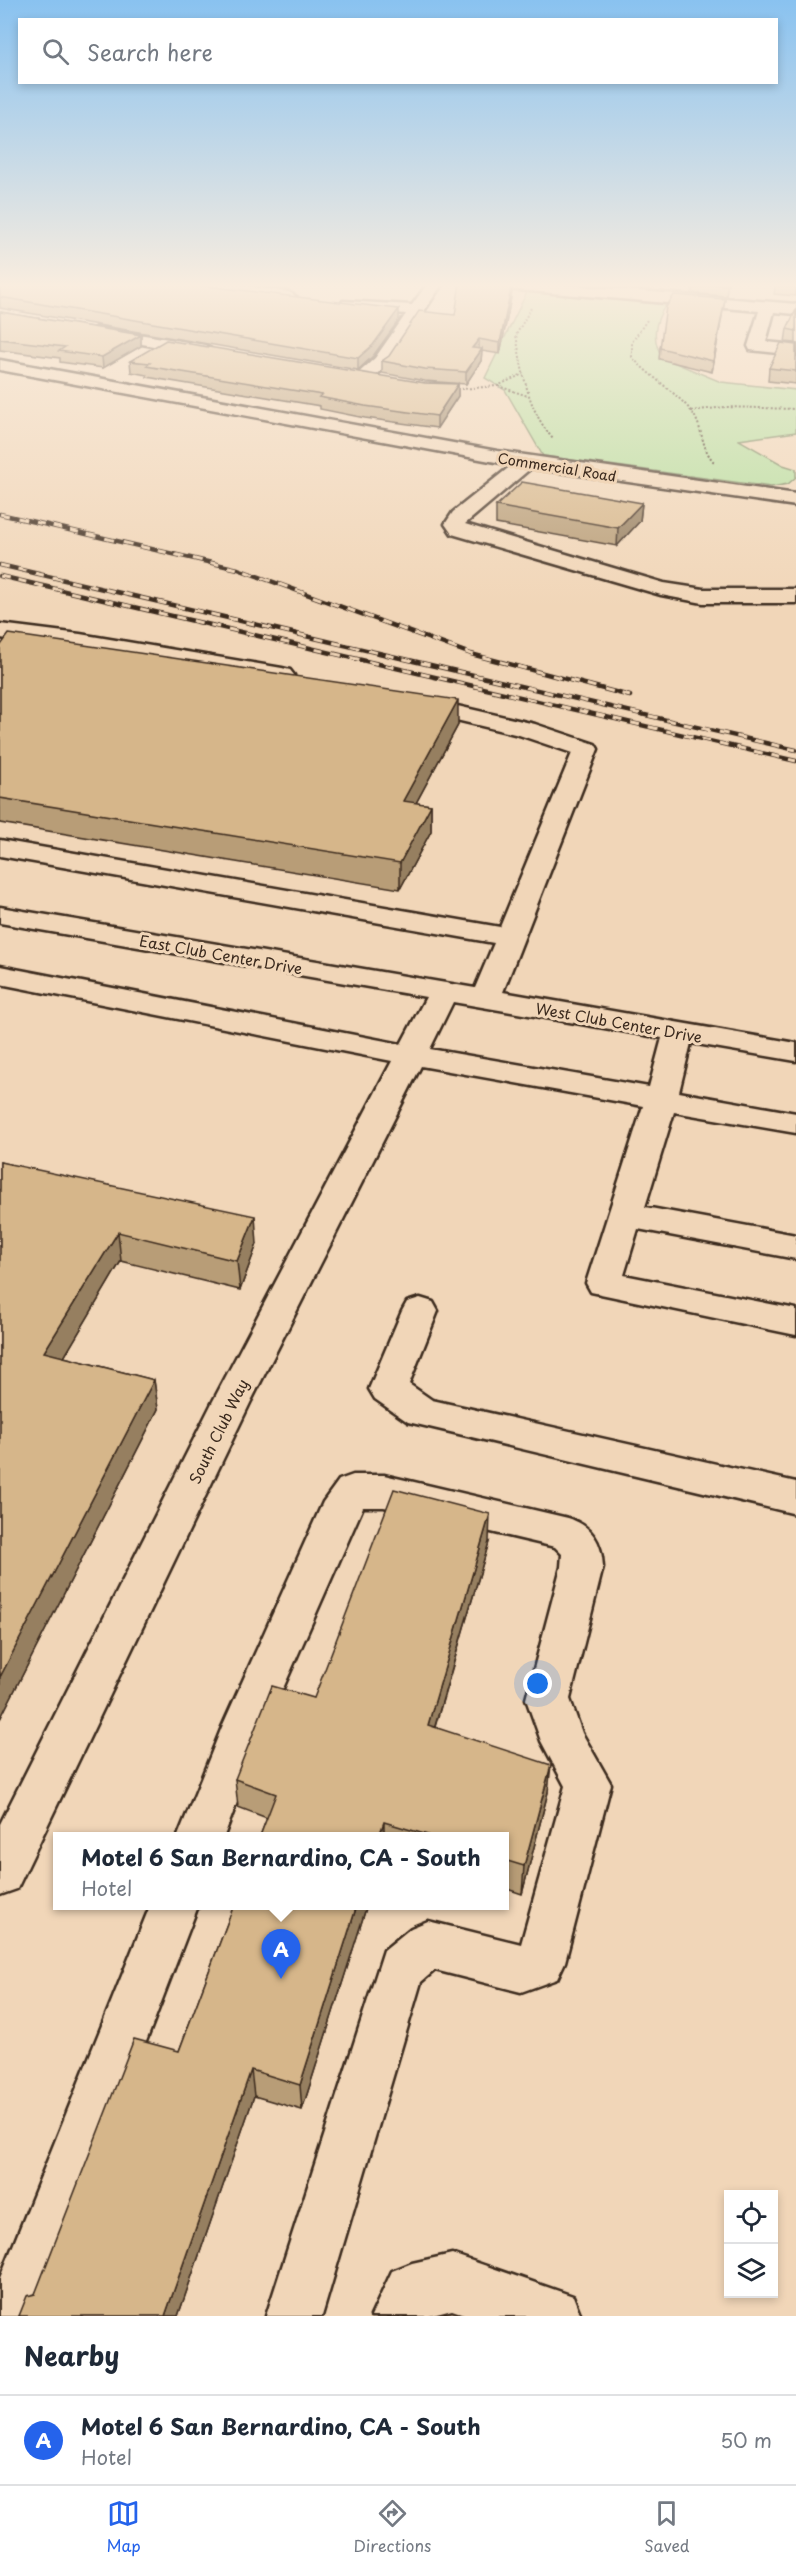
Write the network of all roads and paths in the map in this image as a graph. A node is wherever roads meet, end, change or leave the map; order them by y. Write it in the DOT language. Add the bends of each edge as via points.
graph roads {
  1 [pos="140,391"];
  2 [pos="513,391"];
  3 [pos="527,391"];
  4 [pos="669,391"];
  5 [pos="528,396"];
  6 [pos="796,409"];
  7 [pos="690,411"];
  8 [pos="555,441"];
  9 [pos="527,462"];
  10 [pos="720,467"];
  11 [pos="796,500"];
  12 [pos="796,596"];
  13 [pos="0,631"];
  14 [pos="305,679"];
  15 [pos="392,698"];
  16 [pos="0,848"];
  17 [pos="0,915"];
  18 [pos="511,938"];
  19 [pos="0,975"];
  20 [pos="443,993"];
  21 [pos="485,1000"];
  22 [pos="679,1032"];
  23 [pos="796,1052"];
  24 [pos="411,1055"];
  25 [pos="662,1098"];
  26 [pos="796,1123"];
  27 [pos="625,1215"];
  28 [pos="796,1247"];
  29 [pos="420,1311"];
  30 [pos="796,1322"];
  31 [pos="796,1498"];
  32 [pos="203,1832"];
  33 [pos="0,1873"];
  34 [pos="172,1910"];
  35 [pos="13,2316"];
  36 [pos="294,2316"];
  37 [pos="399,2316"];
  38 [pos="553,2316"];
  1 -- 9 [label="street, Commercial Road"];
  2 -- 5 [label="path"];
  3 -- 5 [label="path"];
  4 -- 7 [label="path"];
  5 -- 8 [label="path" via="542,426"];
  6 -- 7 [label="path" via="725,407"];
  7 -- 10 [label="path" via="699,424 701,447"];
  9 -- 11 [label="street, Commercial Road" via="680,487"];
  9 -- 12 [label="street" via="460,516 455,524 459,530 661,589 703,596"];
  13 -- 14 [label="street"];
  15 -- 18 [label="street" via="526,729 586,749"];
  16 -- 18 [label="street"];
  17 -- 20 [label="street, East Club Center Drive"];
  18 -- 21 [label="street"];
  19 -- 24 [label="street"];
  20 -- 21 [label="street, West Club Center Drive"];
  20 -- 24 [label="street, South Club Way"];
  21 -- 22 [label="street, West Club Center Drive"];
  22 -- 23 [label="street, West Club Center Drive"];
  22 -- 25 [label="street"];
  24 -- 25 [label="street"];
  24 -- 33 [label="street, South Club Way" via="232,1401"];
  25 -- 26 [label="street"];
  25 -- 27 [label="street"];
  27 -- 28 [label="street"];
  27 -- 30 [label="street" via="604,1283"];
  29 -- 31 [label="street" via="388,1389 421,1412"];
  32 -- 36 [label="street" via="333,1524 353,1491 384,1491 568,1534 582,1549 582,1567 548,1699 563,1741 588,1784 540,1962 521,1968 428,1945 401,1967"];
  34 -- 35 [label="street"];
  37 -- 38 [label="street" via="412,2291 452,2282"];
}
